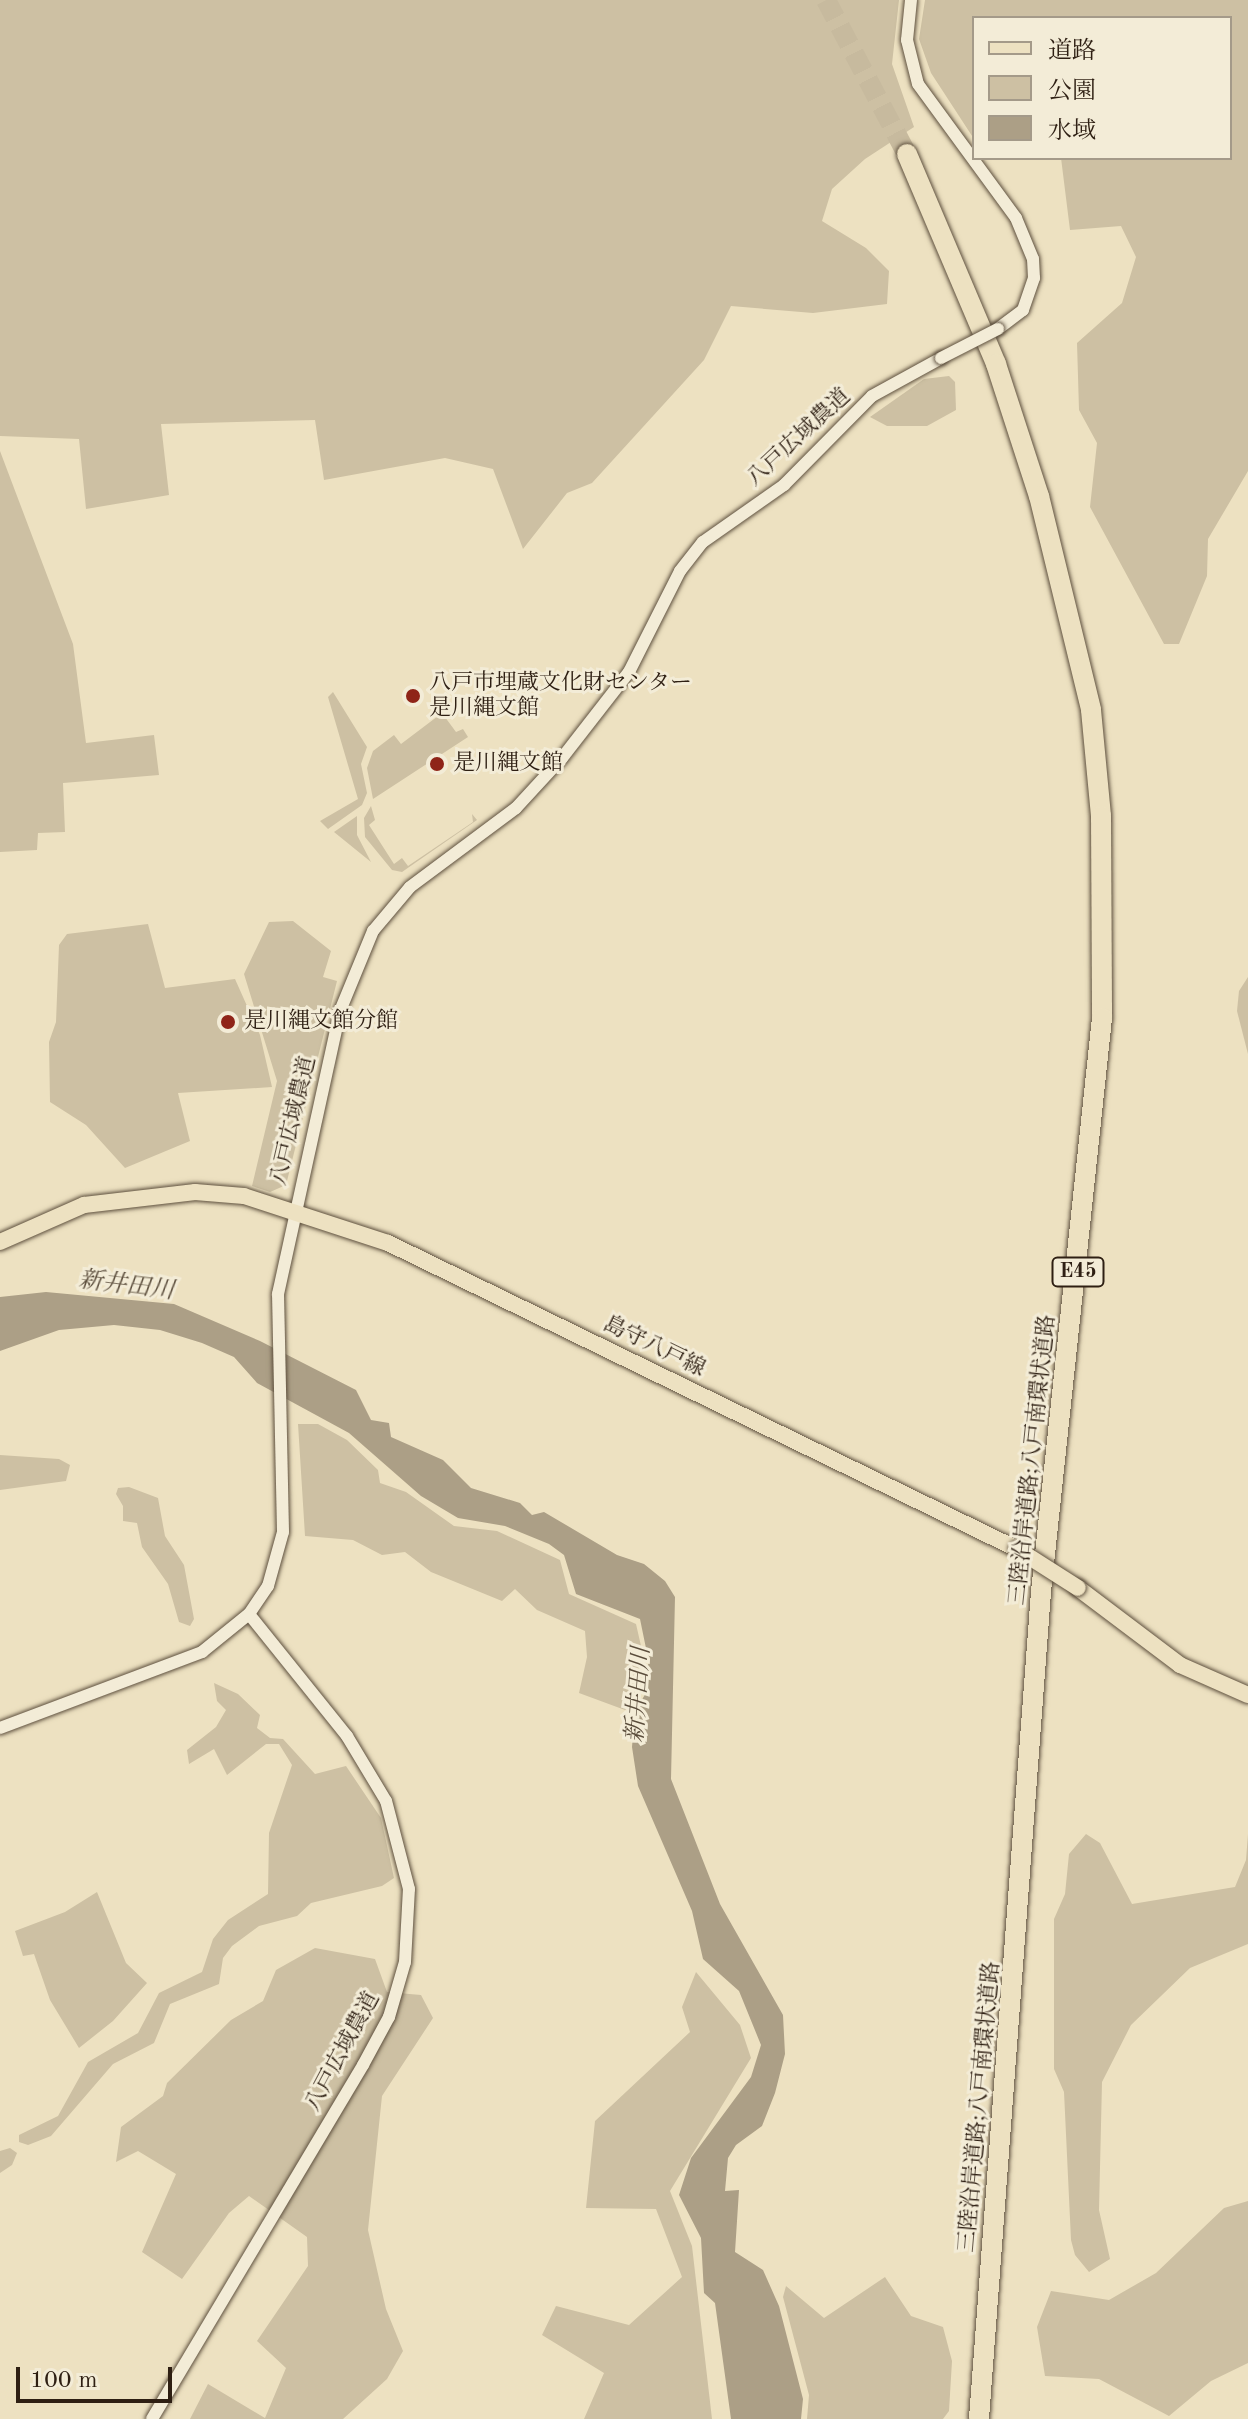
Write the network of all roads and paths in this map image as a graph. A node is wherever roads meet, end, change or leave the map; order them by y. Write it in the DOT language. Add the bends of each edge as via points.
graph roads {
  1 [pos="911,0"];
  2 [pos="907,154"];
  3 [pos="972,158"];
  4 [pos="974,160"];
  5 [pos="293,1214"];
  6 [pos="0,1242"];
  7 [pos="249,1614"];
  8 [pos="1248,1695"];
  9 [pos="0,1728"];
  10 [pos="152,2419"];
  11 [pos="979,2419"];
  1 -- 3 [label="street, 八戸広域農道, bridge" via="907,40 918,84"];
  2 -- 11 [label="highway, 三陸沿岸道路;八戸南環状道路 / E45" via="996,364 1039,496 1091,710 1101,816 1102,1018 1041,1592"];
  4 -- 5 [label="street, 八戸広域農道, bridge" via="1016,218 1033,259 1034,278 1023,310 998,329 872,396 784,485 703,542 680,571 629,672 581,736 516,808 410,887 373,931 340,1011"];
  5 -- 6 [label="main road, 島守八戸線" via="221,1192 144,1196 59,1212"];
  5 -- 7 [label="street, 八戸広域農道" via="277,1320 281,1550 268,1586"];
  5 -- 8 [label="main road, 島守八戸線, bridge" via="388,1243 1017,1549 1180,1665"];
  7 -- 9 [label="street" via="215,1644 183,1661"];
  7 -- 10 [label="street, 八戸広域農道" via="347,1736 386,1801 409,1889 405,1962 389,2017 363,2065"];
}
